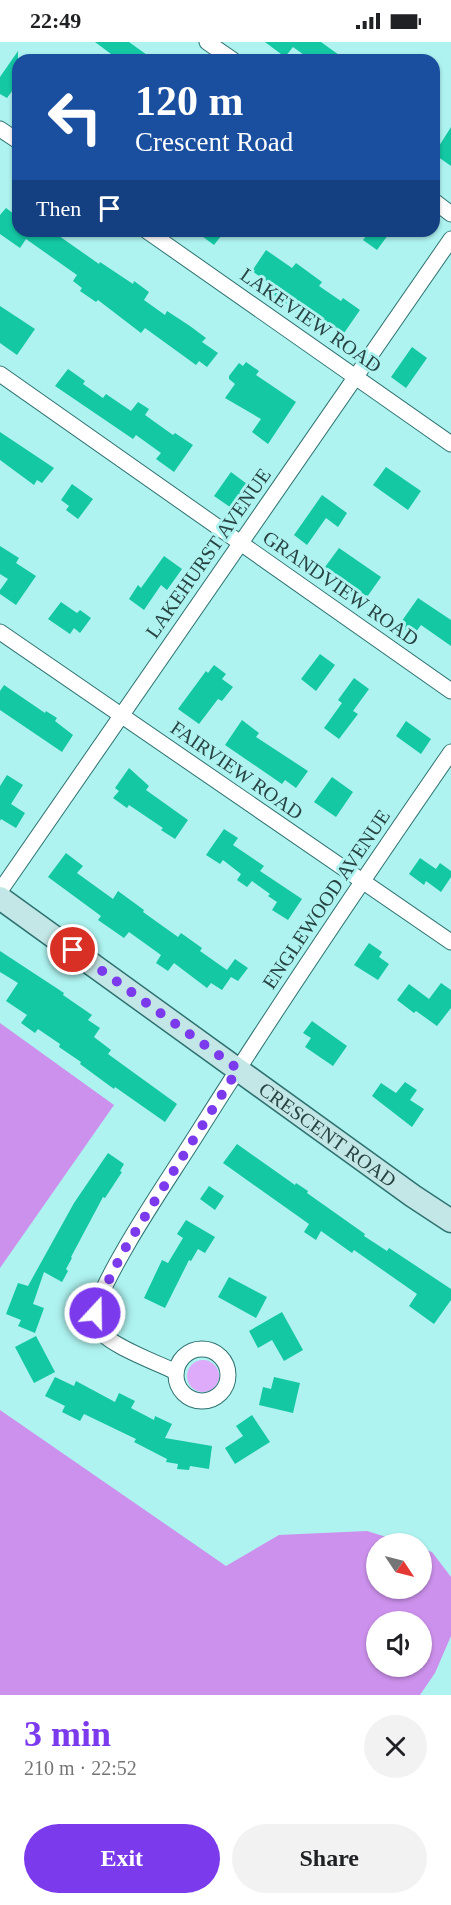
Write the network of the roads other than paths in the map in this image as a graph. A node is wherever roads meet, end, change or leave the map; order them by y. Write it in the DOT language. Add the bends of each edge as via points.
graph roads {
  1 [pos="207,42"];
  2 [pos="224,54"];
  3 [pos="156,237"];
  4 [pos="451,238"];
  5 [pos="0,374"];
  6 [pos="356,378"];
  7 [pos="451,444"];
  8 [pos="240,543"];
  9 [pos="0,632"];
  10 [pos="451,691"];
  11 [pos="121,716"];
  12 [pos="451,752"];
  13 [pos="362,881"];
  14 [pos="0,891"];
  15 [pos="0,897"];
  16 [pos="451,942"];
  17 [pos="238,1069"];
  18 [pos="451,1221"];
  19 [pos="176,1372"];
  1 -- 2 [label="street"];
  3 -- 6 [label="street, LAKEVIEW ROAD"];
  4 -- 6 [label="street, LAKEHURST AVENUE"];
  5 -- 8 [label="street, GRANDVIEW ROAD"];
  6 -- 7 [label="street, LAKEVIEW ROAD"];
  6 -- 8 [label="street, LAKEHURST AVENUE"];
  8 -- 10 [label="street, GRANDVIEW ROAD"];
  8 -- 11 [label="street, LAKEHURST AVENUE"];
  9 -- 11 [label="street, FAIRVIEW ROAD"];
  11 -- 13 [label="street, FAIRVIEW ROAD"];
  11 -- 14 [label="street, LAKEHURST AVENUE"];
  12 -- 13 [label="street, ENGLEWOOD AVENUE"];
  13 -- 16 [label="street, FAIRVIEW ROAD"];
  13 -- 17 [label="street, ENGLEWOOD AVENUE"];
  15 -- 17 [label="street, CRESCENT ROAD"];
  17 -- 18 [label="street, CRESCENT ROAD"];
  17 -- 19 [label="street, ENGLEWOOD AVENUE" via="127,1245 95,1313 95,1323 111,1341"];
}
